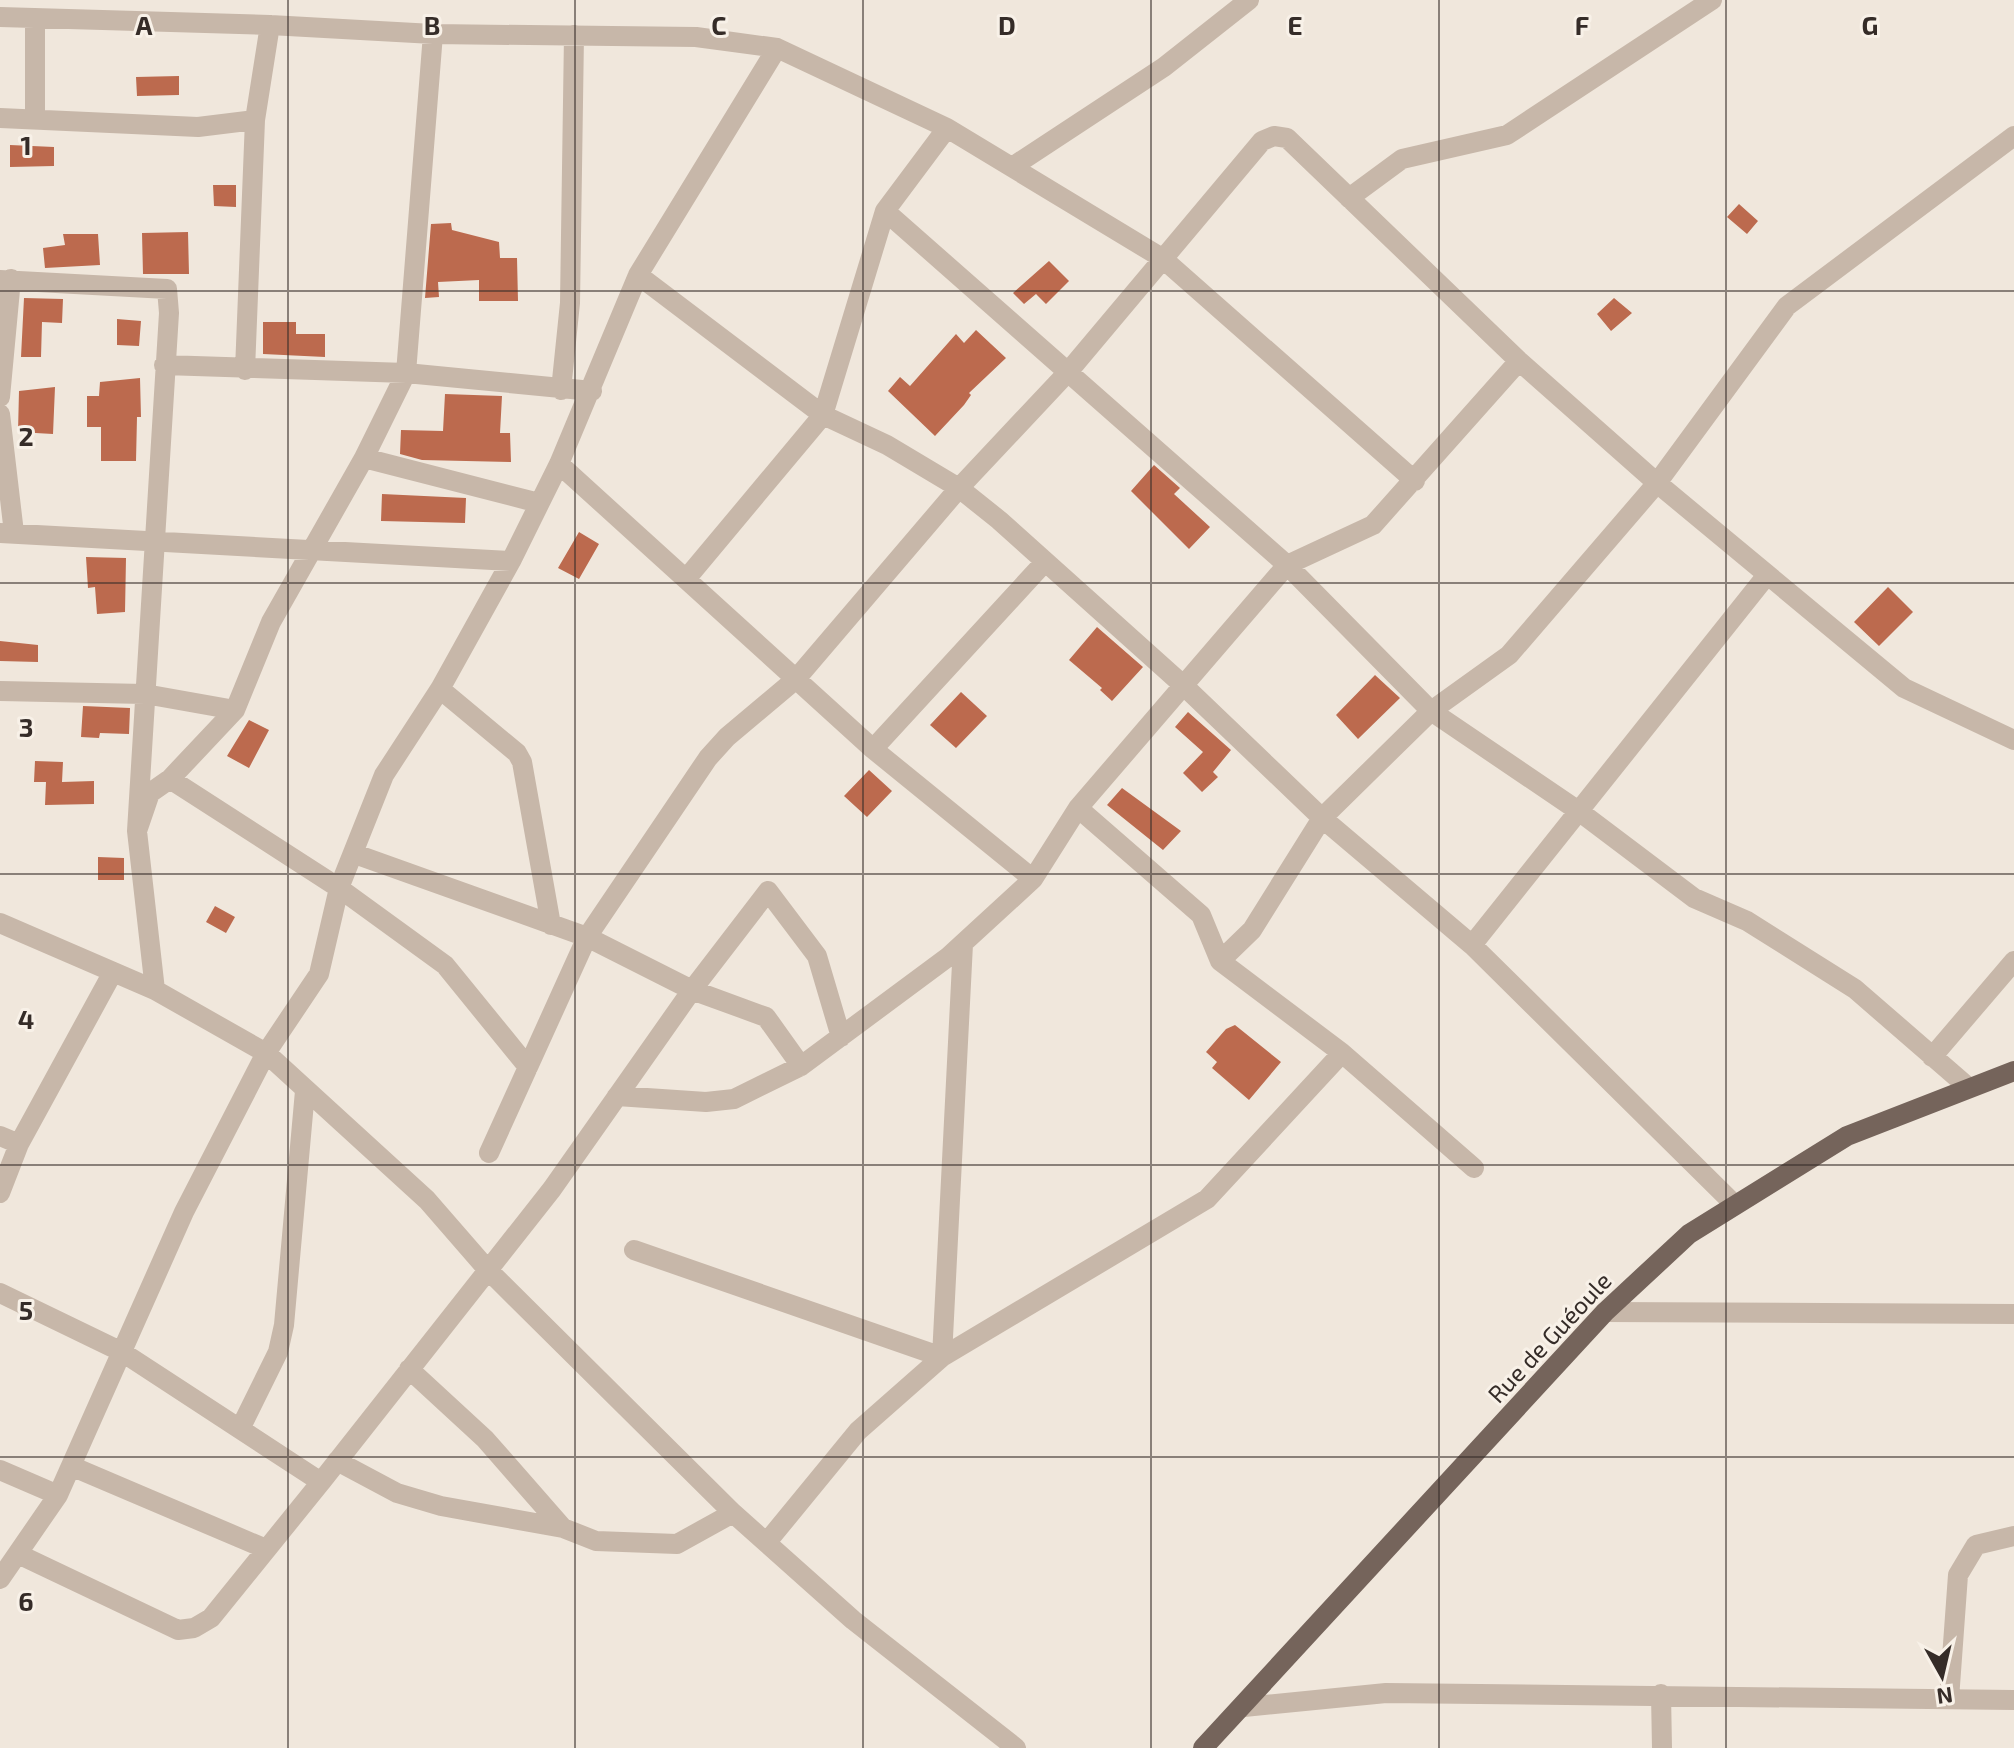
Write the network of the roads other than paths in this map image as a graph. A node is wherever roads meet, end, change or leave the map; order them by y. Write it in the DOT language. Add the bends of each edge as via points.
graph roads {
  1 [pos="1249,0"];
  2 [pos="1712,0"];
  3 [pos="0,17"];
  4 [pos="35,18"];
  5 [pos="270,25"];
  6 [pos="433,34"];
  7 [pos="574,35"];
  8 [pos="777,48"];
  9 [pos="35,117"];
  10 [pos="0,118"];
  11 [pos="255,120"];
  12 [pos="947,128"];
  13 [pos="2014,136"];
  14 [pos="1012,167"];
  15 [pos="1349,198"];
  16 [pos="885,211"];
  17 [pos="1162,258"];
  18 [pos="638,275"];
  19 [pos="5,280"];
  20 [pos="1519,361"];
  21 [pos="164,365"];
  22 [pos="245,370"];
  23 [pos="1068,372"];
  24 [pos="406,373"];
  25 [pos="561,390"];
  26 [pos="592,391"];
  27 [pos="0,397"];
  28 [pos="0,414"];
  29 [pos="823,415"];
  30 [pos="364,458"];
  31 [pos="559,464"];
  32 [pos="1415,481"];
  33 [pos="1657,483"];
  34 [pos="959,488"];
  35 [pos="539,503"];
  36 [pos="7,533"];
  37 [pos="153,542"];
  38 [pos="311,550"];
  39 [pos="511,561"];
  40 [pos="1043,564"];
  41 [pos="1287,565"];
  42 [pos="1767,575"];
  43 [pos="686,579"];
  44 [pos="796,679"];
  45 [pos="1183,685"];
  46 [pos="440,689"];
  47 [pos="0,691"];
  48 [pos="145,694"];
  49 [pos="235,710"];
  50 [pos="1431,711"];
  51 [pos="2014,740"];
  52 [pos="873,749"];
  53 [pos="170,779"];
  54 [pos="1078,808"];
  55 [pos="1580,812"];
  56 [pos="1322,818"];
  57 [pos="137,831"];
  58 [pos="355,854"];
  59 [pos="1033,879"];
  60 [pos="339,888"];
  61 [pos="0,923"];
  62 [pos="551,925"];
  63 [pos="587,937"];
  64 [pos="963,944"];
  65 [pos="1472,945"];
  66 [pos="1220,961"];
  67 [pos="2014,961"];
  68 [pos="113,972"];
  69 [pos="155,990"];
  70 [pos="692,990"];
  71 [pos="841,1037"];
  72 [pos="266,1053"];
  73 [pos="1342,1053"];
  74 [pos="1932,1057"];
  75 [pos="801,1066"];
  76 [pos="528,1067"];
  77 [pos="2014,1071"];
  78 [pos="1968,1087"];
  79 [pos="305,1091"];
  80 [pos="617,1096"];
  81 [pos="10,1140"];
  82 [pos="489,1153"];
  83 [pos="1474,1168"];
  84 [pos="0,1193"];
  85 [pos="1734,1204"];
  86 [pos="634,1250"];
  87 [pos="487,1269"];
  88 [pos="0,1293"];
  89 [pos="1605,1312"];
  90 [pos="2014,1314"];
  91 [pos="122,1352"];
  92 [pos="942,1357"];
  93 [pos="409,1369"];
  94 [pos="240,1429"];
  95 [pos="337,1461"];
  96 [pos="71,1466"];
  97 [pos="0,1470"];
  98 [pos="321,1482"];
  99 [pos="58,1495"];
  100 [pos="733,1513"];
  101 [pos="563,1528"];
  102 [pos="2014,1536"];
  103 [pos="767,1542"];
  104 [pos="266,1549"];
  105 [pos="18,1554"];
  106 [pos="0,1579"];
  107 [pos="1661,1694"];
  108 [pos="1949,1699"];
  109 [pos="2014,1700"];
  110 [pos="1244,1707"];
  111 [pos="1016,1748"];
  112 [pos="1203,1748"];
  113 [pos="1662,1748"];
  1 -- 14 [label="street" via="1164,67"];
  2 -- 15 [label="street" via="1507,135 1402,159"];
  3 -- 4 [label="street"];
  4 -- 5 [label="street"];
  4 -- 9 [label="street"];
  5 -- 6 [label="street"];
  5 -- 11 [label="street"];
  6 -- 7 [label="street"];
  6 -- 24 [label="street"];
  7 -- 8 [label="street" via="696,37"];
  7 -- 25 [label="street" via="570,288"];
  8 -- 12 [label="street"];
  8 -- 18 [label="street"];
  9 -- 10 [label="street"];
  9 -- 11 [label="street" via="198,127"];
  11 -- 22 [label="street"];
  12 -- 14 [label="street"];
  12 -- 16 [label="street"];
  13 -- 33 [label="street" via="1787,306"];
  14 -- 17 [label="street"];
  15 -- 17 [label="street" via="1287,138 1274,136 1262,141"];
  15 -- 20 [label="street"];
  16 -- 23 [label="street"];
  16 -- 29 [label="street"];
  17 -- 23 [label="street"];
  17 -- 32 [label="street"];
  18 -- 26 [label="street"];
  18 -- 29 [label="street"];
  19 -- 21 [label="street" via="167,289"];
  19 -- 27 [label="street"];
  20 -- 32 [label="street"];
  20 -- 33 [label="street"];
  21 -- 22 [label="street"];
  21 -- 37 [label="street"];
  22 -- 24 [label="street"];
  23 -- 34 [label="street"];
  23 -- 41 [label="street"];
  24 -- 25 [label="street"];
  24 -- 30 [label="street"];
  25 -- 26 [label="street"];
  26 -- 31 [label="street"];
  28 -- 36 [label="street"];
  29 -- 34 [label="street"];
  29 -- 43 [label="street"];
  30 -- 35 [label="street"];
  30 -- 38 [label="street"];
  31 -- 35 [label="street"];
  31 -- 43 [label="street"];
  32 -- 41 [label="street" via="1373,525"];
  33 -- 42 [label="street"];
  33 -- 50 [label="street" via="1509,655"];
  34 -- 40 [label="street"];
  34 -- 44 [label="street"];
  35 -- 39 [label="street"];
  36 -- 37 [label="street"];
  37 -- 38 [label="street"];
  37 -- 48 [label="street"];
  38 -- 39 [label="street"];
  38 -- 49 [label="street" via="271,622"];
  39 -- 46 [label="street"];
  40 -- 45 [label="street"];
  40 -- 52 [label="street"];
  41 -- 45 [label="street"];
  41 -- 50 [label="street"];
  42 -- 51 [label="street" via="1904,688"];
  42 -- 55 [label="street"];
  43 -- 44 [label="street"];
  44 -- 52 [label="street"];
  44 -- 63 [label="street" via="708,758"];
  45 -- 54 [label="street"];
  45 -- 56 [label="street"];
  46 -- 58 [label="street" via="384,775"];
  46 -- 62 [label="street" via="522,762"];
  47 -- 48 [label="street"];
  48 -- 49 [label="street"];
  48 -- 57 [label="street"];
  49 -- 53 [label="street"];
  50 -- 55 [label="street"];
  50 -- 56 [label="street"];
  52 -- 59 [label="street"];
  53 -- 57 [label="street" via="150,793"];
  53 -- 60 [label="street"];
  54 -- 59 [label="street"];
  54 -- 66 [label="street" via="1201,915"];
  55 -- 65 [label="street"];
  55 -- 74 [label="street" via="1694,898 1747,921 1855,989"];
  56 -- 65 [label="street"];
  56 -- 66 [label="street" via="1252,930"];
  57 -- 69 [label="street"];
  58 -- 60 [label="street"];
  58 -- 62 [label="street"];
  59 -- 64 [label="street"];
  60 -- 72 [label="street" via="319,974"];
  60 -- 76 [label="street" via="445,965"];
  61 -- 68 [label="street"];
  62 -- 63 [label="street"];
  63 -- 70 [label="street"];
  63 -- 76 [label="street"];
  64 -- 71 [label="street"];
  64 -- 92 [label="street"];
  65 -- 85 [label="street"];
  66 -- 73 [label="street"];
  67 -- 74 [label="street"];
  68 -- 69 [label="street"];
  68 -- 81 [label="street"];
  69 -- 72 [label="street"];
  70 -- 71 [label="street" via="768,891 817,956"];
  70 -- 75 [label="street" via="766,1017"];
  70 -- 80 [label="street"];
  71 -- 75 [label="street"];
  72 -- 79 [label="street"];
  72 -- 91 [label="street" via="184,1212"];
  73 -- 83 [label="street"];
  73 -- 92 [label="street" via="1207,1199"];
  74 -- 78 [label="street"];
  75 -- 80 [label="street" via="720,1102"];
  76 -- 82 [label="street"];
  77 -- 78 [label="main road, Rue de Guéoule"];
  78 -- 85 [label="main road, Rue de Guéoule" via="1847,1136"];
  79 -- 87 [label="street" via="427,1200"];
  79 -- 94 [label="street" via="284,1325 278,1352"];
  80 -- 87 [label="street"];
  81 -- 84 [label="street"];
  85 -- 89 [label="main road, Rue de Guéoule" via="1689,1234"];
  86 -- 92 [label="street"];
  87 -- 93 [label="street"];
  87 -- 100 [label="street"];
  88 -- 91 [label="street"];
  89 -- 90 [label="street"];
  89 -- 110 [label="main road, Rue de Guéoule"];
  91 -- 94 [label="street"];
  91 -- 96 [label="street"];
  92 -- 103 [label="street" via="858,1431"];
  93 -- 95 [label="street"];
  93 -- 101 [label="street" via="485,1439"];
  94 -- 98 [label="street"];
  95 -- 98 [label="street"];
  95 -- 101 [label="street" via="397,1493"];
  96 -- 99 [label="street"];
  96 -- 104 [label="street"];
  97 -- 99 [label="street"];
  98 -- 104 [label="street"];
  99 -- 105 [label="street"];
  100 -- 101 [label="street" via="677,1544 596,1541"];
  100 -- 103 [label="street"];
  102 -- 108 [label="street" via="1976,1545 1958,1575"];
  103 -- 111 [label="street" via="853,1620"];
  104 -- 105 [label="street" via="211,1618 178,1630"];
  105 -- 106 [label="street"];
  107 -- 108 [label="street"];
  107 -- 110 [label="street" via="1386,1693"];
  107 -- 113 [label="street"];
  108 -- 109 [label="street"];
  110 -- 112 [label="main road, Rue de Guéoule"];
}
